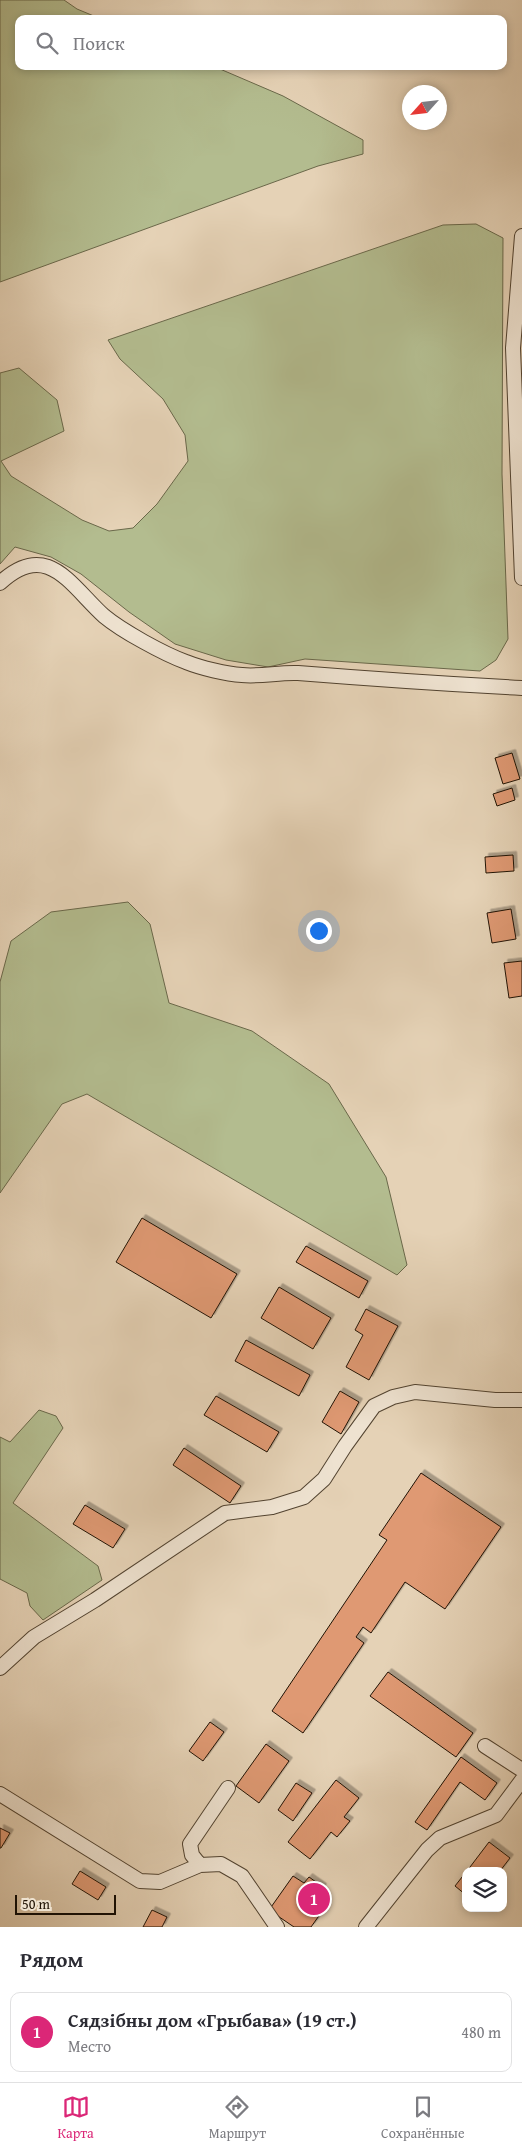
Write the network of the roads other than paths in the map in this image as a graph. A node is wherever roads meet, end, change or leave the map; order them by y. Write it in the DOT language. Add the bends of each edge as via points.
graph roads {
  1 [pos="522,236"];
  2 [pos="522,578"];
  3 [pos="0,584"];
  4 [pos="522,688"];
  5 [pos="522,1400"];
  6 [pos="0,1668"];
  7 [pos="485,1746"];
  8 [pos="522,1770"];
  9 [pos="522,1780"];
  10 [pos="228,1788"];
  11 [pos="0,1794"];
  12 [pos="200,1865"];
  13 [pos="277,1927"];
  14 [pos="366,1927"];
  1 -- 2 [label="street" via="513,348"];
  3 -- 4 [label="street" via="22,566 39,565 54,569 89,598 104,616 147,644 187,663 242,675 295,673"];
  5 -- 6 [label="street" via="415,1392 374,1406 324,1479 304,1497 272,1507 225,1513 34,1637"];
  7 -- 8 [label="street"];
  9 -- 14 [label="street" via="496,1816 440,1838"];
  10 -- 12 [label="street" via="190,1844 192,1855"];
  11 -- 12 [label="street" via="140,1880 160,1882"];
  12 -- 13 [label="street" via="221,1864 242,1876"];
}
